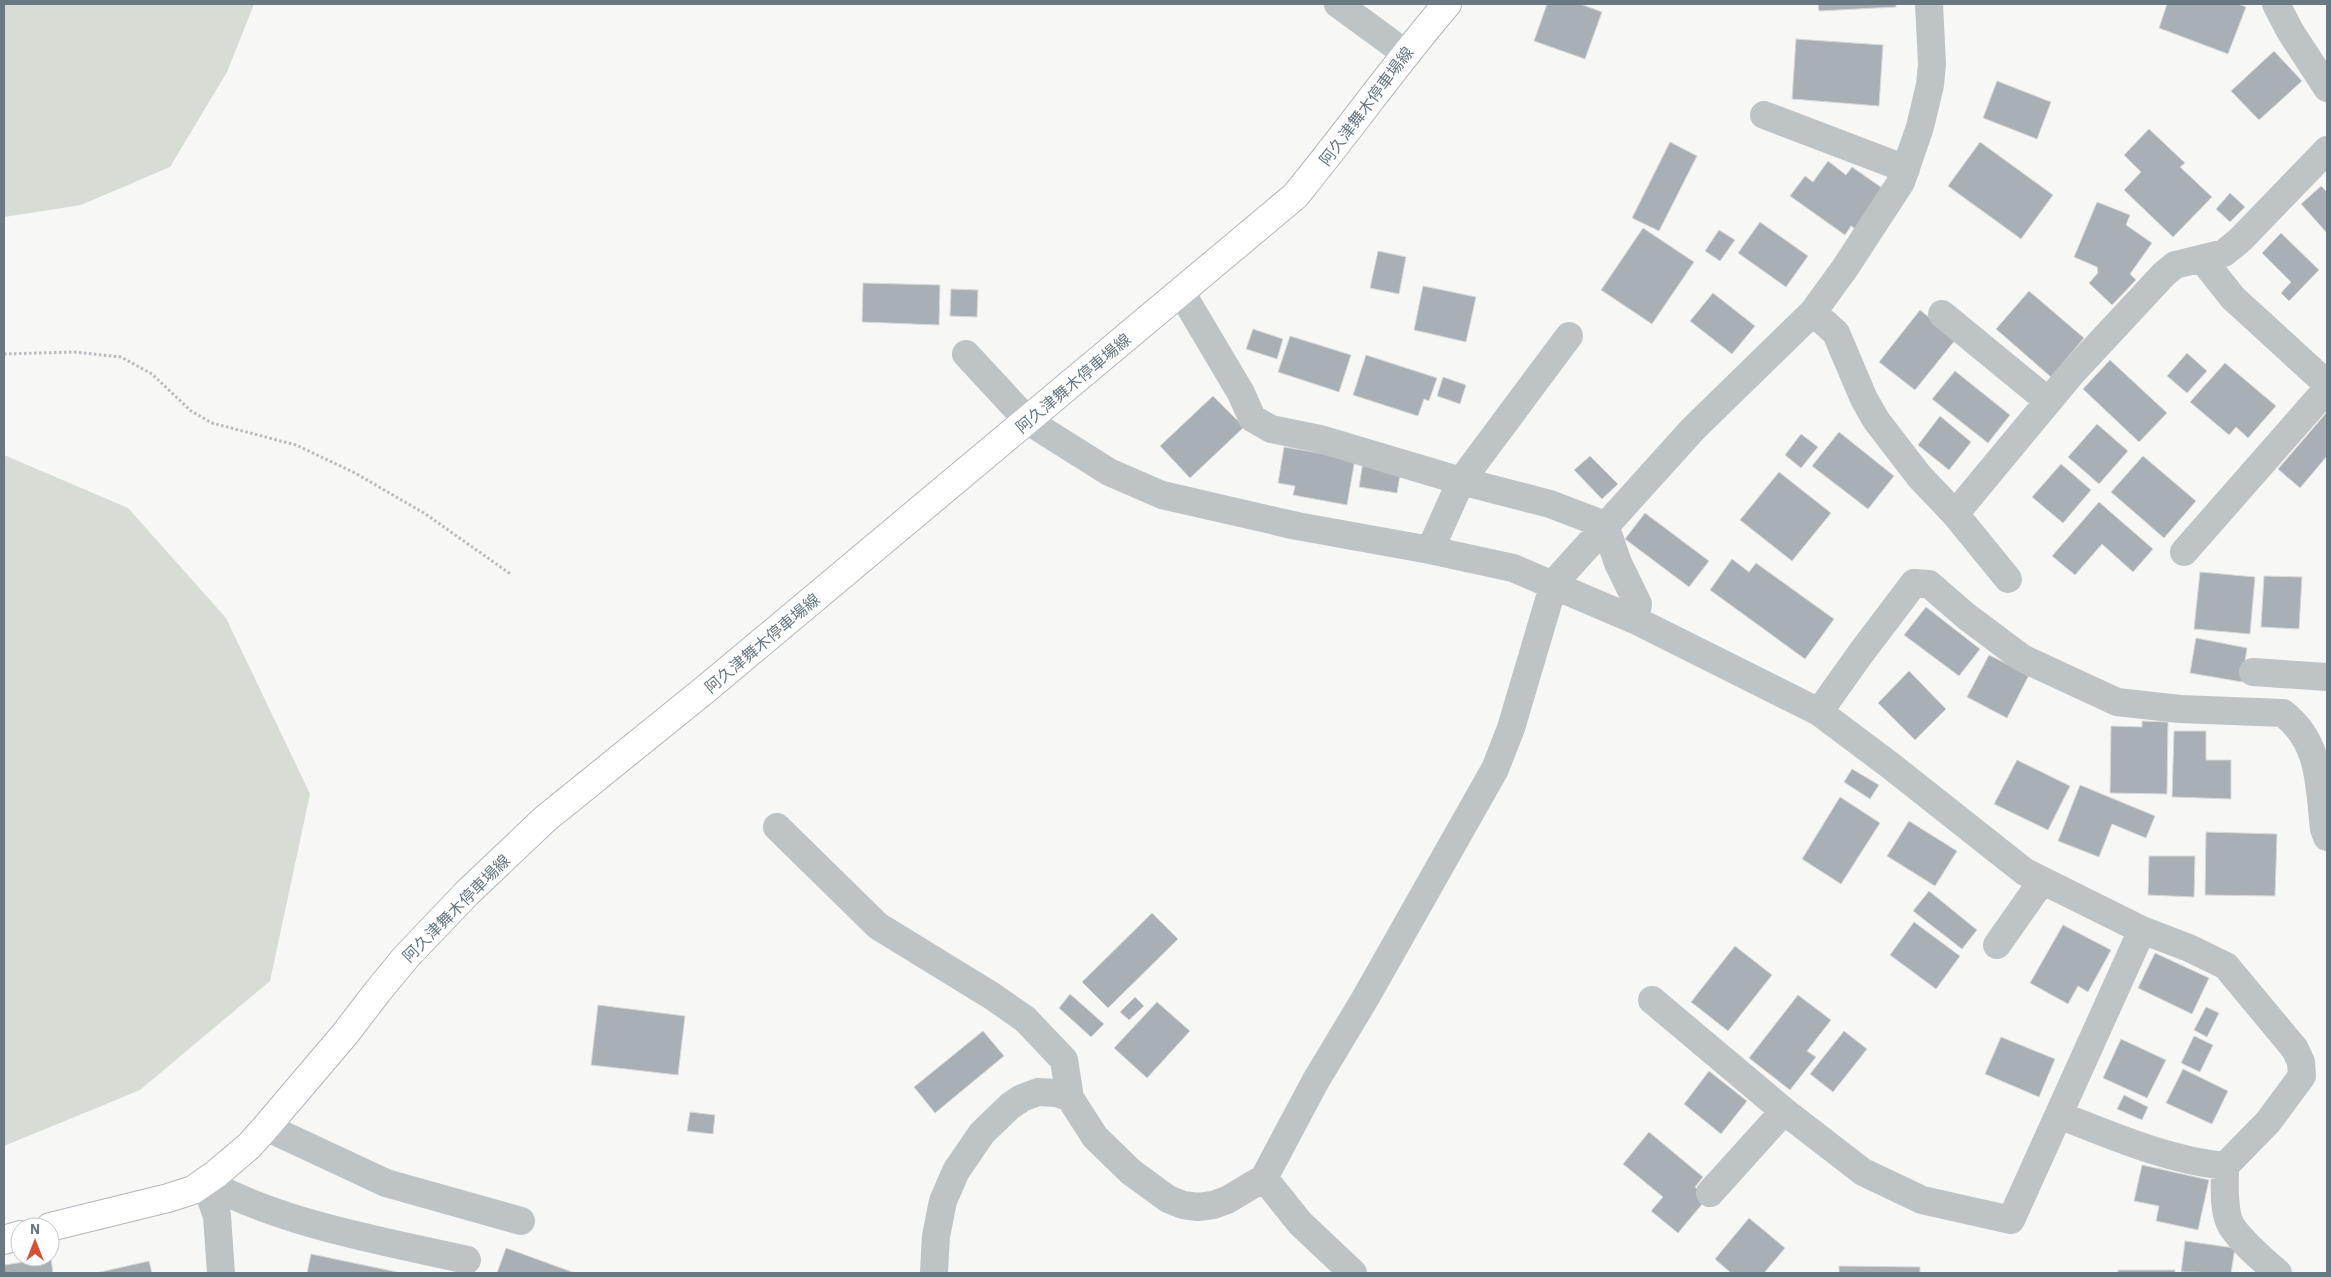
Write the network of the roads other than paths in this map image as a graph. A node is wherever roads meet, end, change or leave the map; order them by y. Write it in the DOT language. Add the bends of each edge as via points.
graph roads {
  1 [pos="1338,4"];
  2 [pos="1447,4"];
  3 [pos="1929,4"];
  4 [pos="2276,4"];
  5 [pos="1405,53"];
  6 [pos="2327,88"];
  7 [pos="1764,115"];
  8 [pos="2327,150"];
  9 [pos="1906,169"];
  10 [pos="2202,259"];
  11 [pos="1181,292"];
  12 [pos="1813,312"];
  13 [pos="1942,314"];
  14 [pos="1569,336"];
  15 [pos="966,354"];
  16 [pos="2327,384"];
  17 [pos="2327,389"];
  18 [pos="2048,401"];
  19 [pos="1028,421"];
  20 [pos="1461,481"];
  21 [pos="1955,514"];
  22 [pos="1605,525"];
  23 [pos="1430,550"];
  24 [pos="2184,552"];
  25 [pos="2008,579"];
  26 [pos="1554,583"];
  27 [pos="1635,620"];
  28 [pos="2253,672"];
  29 [pos="2327,677"];
  30 [pos="1819,712"];
  31 [pos="777,827"];
  32 [pos="2327,838"];
  33 [pos="2042,881"];
  34 [pos="2142,930"];
  35 [pos="1997,946"];
  36 [pos="1652,1000"];
  37 [pos="1070,1098"];
  38 [pos="1784,1111"];
  39 [pos="2059,1116"];
  40 [pos="266,1127"];
  41 [pos="2224,1166"];
  42 [pos="1264,1178"];
  43 [pos="205,1182"];
  44 [pos="1710,1192"];
  45 [pos="521,1221"];
  46 [pos="60,1225"];
  47 [pos="467,1260"];
  48 [pos="221,1273"];
  49 [pos="934,1273"];
  50 [pos="1354,1273"];
  51 [pos="2278,1273"];
  1 -- 5 [label="street"];
  2 -- 5 [label="main road, 阿久津舞木停車場線"];
  3 -- 9 [label="street" via="1930,85"];
  4 -- 6 [label="street"];
  5 -- 11 [label="main road, 阿久津舞木停車場線" via="1343,139 1295,196"];
  7 -- 9 [label="street"];
  8 -- 10 [label="street" via="2240,240 2224,253"];
  9 -- 12 [label="street" via="1901,182"];
  10 -- 16 [label="street" via="2233,298"];
  10 -- 18 [label="street" via="2175,265 2164,274"];
  11 -- 19 [label="main road, 阿久津舞木停車場線"];
  11 -- 20 [label="street" via="1241,393 1252,418 1271,429 1320,439"];
  12 -- 21 [label="street" via="1836,333 1876,420 1919,476"];
  12 -- 22 [label="street" via="1693,429"];
  13 -- 18 [label="street"];
  14 -- 20 [label="street"];
  15 -- 19 [label="street"];
  17 -- 24 [label="street"];
  18 -- 21 [label="street"];
  19 -- 23 [label="street" via="1109,472 1162,495 1297,526"];
  19 -- 40 [label="main road, 阿久津舞木停車場線" via="546,820 406,957 346,1034"];
  20 -- 22 [label="street" via="1550,504"];
  20 -- 23 [label="street"];
  21 -- 25 [label="street"];
  22 -- 26 [label="street"];
  22 -- 27 [label="street" via="1618,563 1638,604"];
  23 -- 26 [label="street" via="1513,568"];
  26 -- 27 [label="street"];
  26 -- 42 [label="street" via="1511,728 1495,769 1315,1082"];
  27 -- 30 [label="street"];
  28 -- 29 [label="street"];
  30 -- 32 [label="street" via="1914,583 1929,584 2022,658 2117,702 2180,709 2283,713 2304,734 2315,756"];
  30 -- 33 [label="street" via="2024,872"];
  31 -- 37 [label="street" via="878,926 1024,1019 1064,1060"];
  33 -- 34 [label="street"];
  33 -- 35 [label="street"];
  34 -- 39 [label="street"];
  34 -- 41 [label="street" via="2226,966 2295,1049 2301,1062 2302,1076 2268,1122"];
  36 -- 38 [label="street"];
  37 -- 42 [label="street" via="1095,1138 1131,1172 1168,1199 1182,1205 1213,1205"];
  37 -- 49 [label="street" via="1057,1093 1038,1092 1022,1098 982,1133 956,1170 942,1201"];
  38 -- 39 [label="street" via="1863,1172 1922,1200 2011,1220"];
  38 -- 44 [label="street"];
  39 -- 41 [label="street" via="2144,1148 2198,1163"];
  40 -- 43 [label="main road, 阿久津舞木停車場線" via="249,1146"];
  40 -- 45 [label="street" via="386,1183"];
  41 -- 51 [label="street" via="2229,1222"];
  42 -- 50 [label="street" via="1300,1223"];
  43 -- 46 [label="main road, 阿久津舞木停車場線" via="193,1190 168,1198"];
  43 -- 47 [label="street" via="236,1198 312,1225"];
  43 -- 48 [label="street" via="217,1216"];
}
